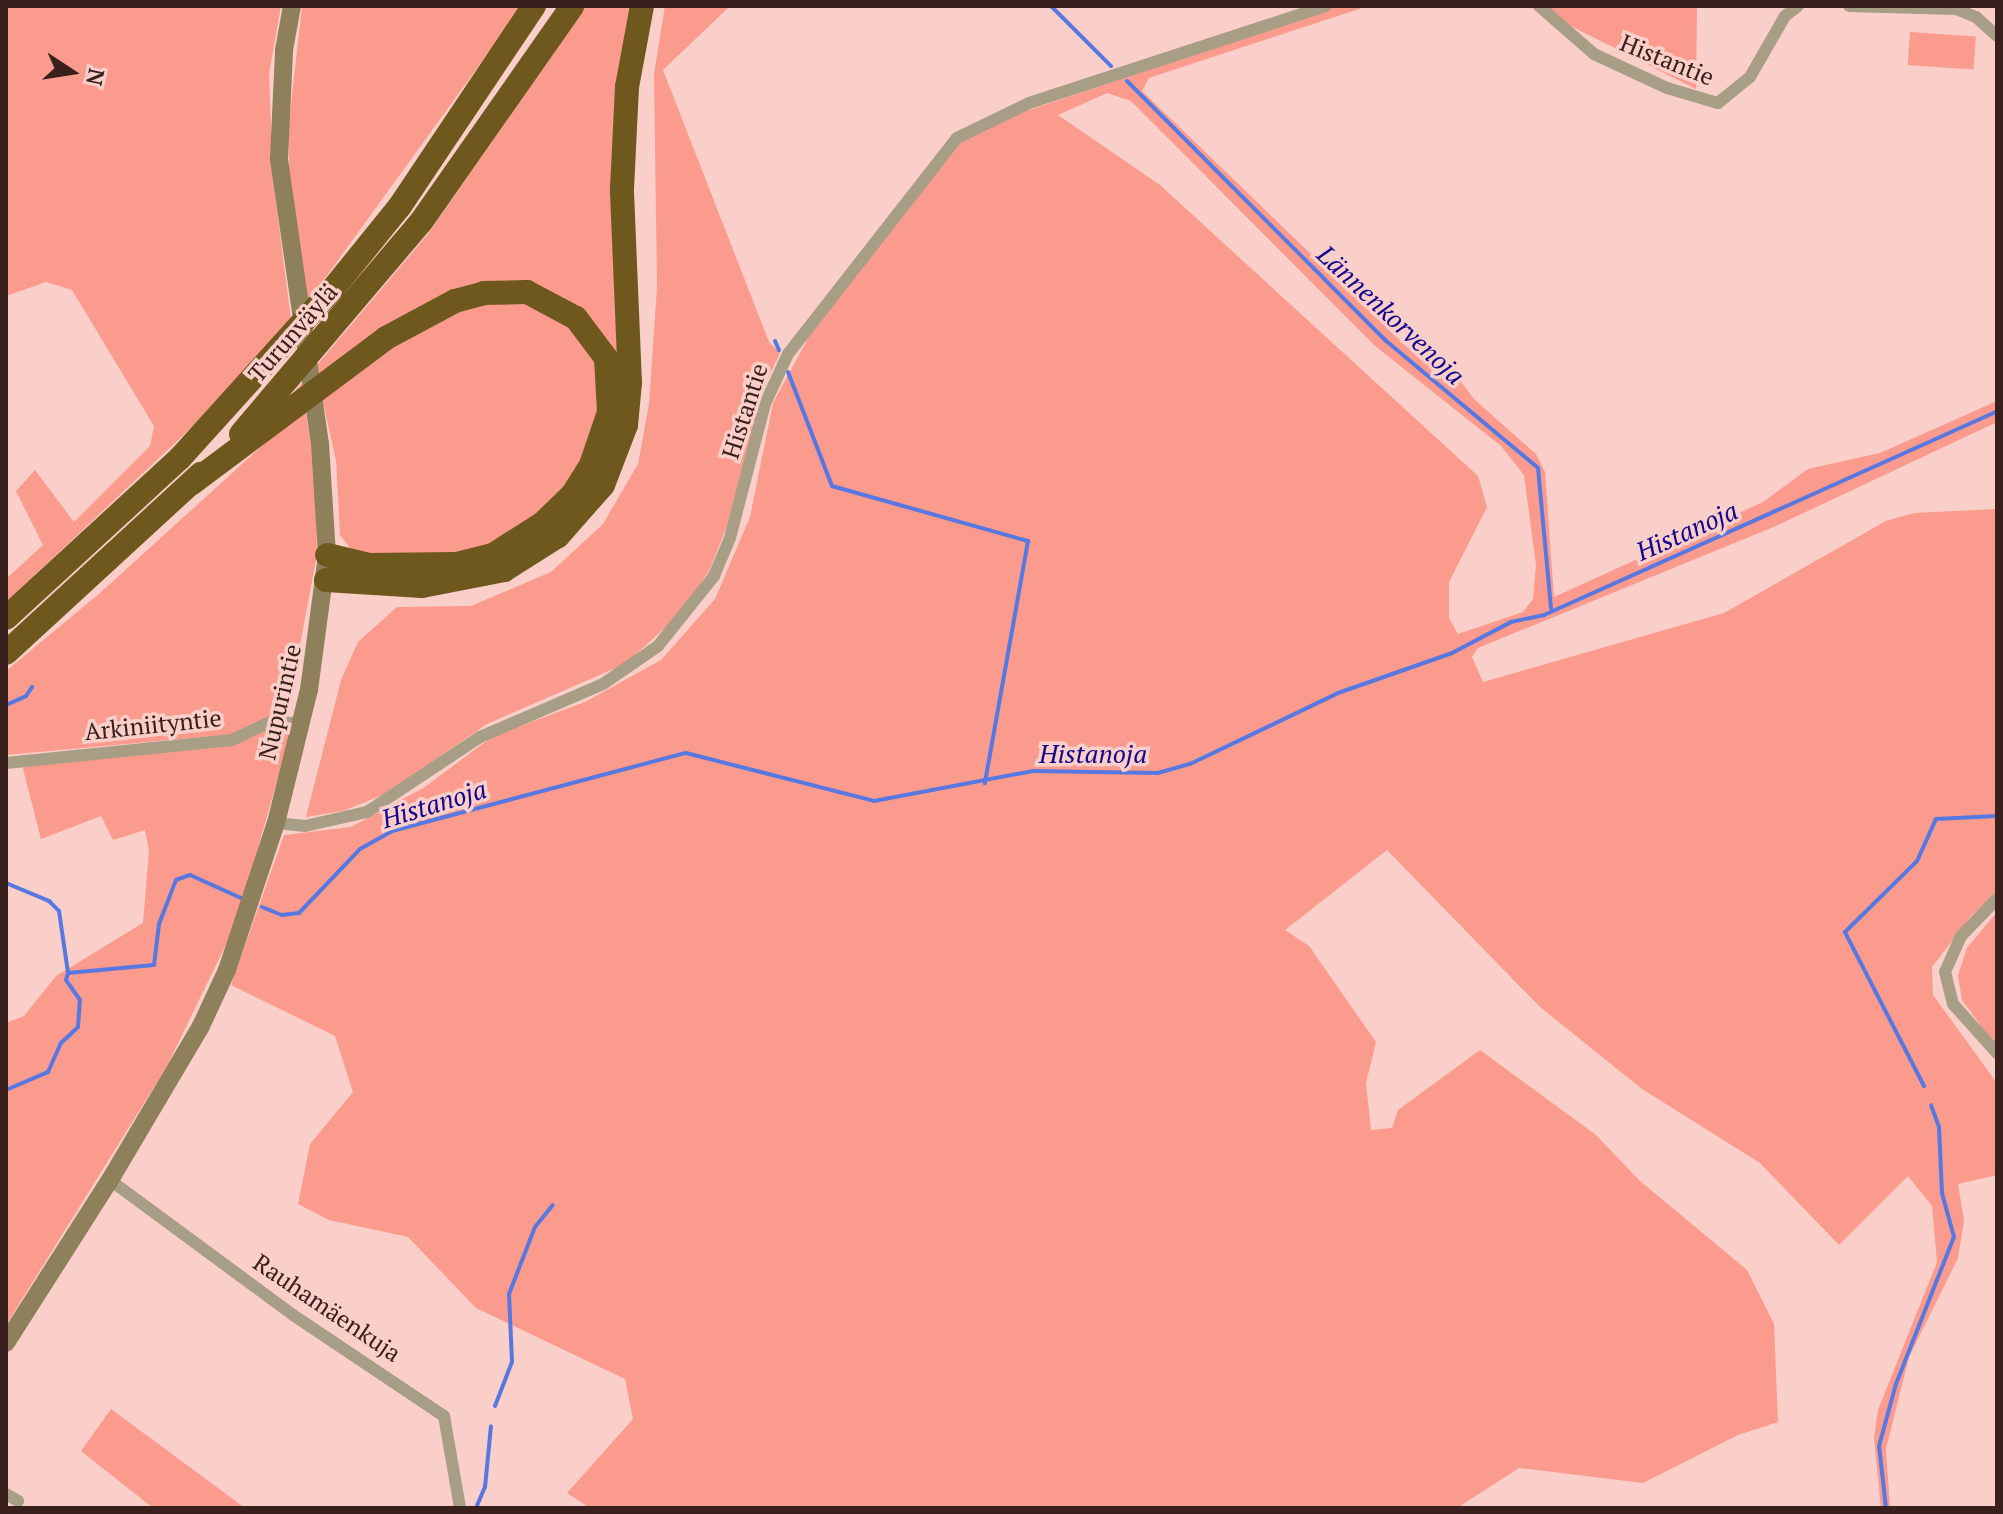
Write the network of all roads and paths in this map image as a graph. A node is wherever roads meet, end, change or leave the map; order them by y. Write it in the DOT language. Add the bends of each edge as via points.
graph roads {
  1 [pos="292,6"];
  2 [pos="534,6"];
  3 [pos="572,6"];
  4 [pos="642,6"];
  5 [pos="1326,6"];
  6 [pos="1539,6"];
  7 [pos="1798,6"];
  8 [pos="1849,6"];
  9 [pos="1922,7"];
  10 [pos="1997,36"];
  11 [pos="191,484"];
  12 [pos="327,555"];
  13 [pos="326,580"];
  14 [pos="6,618"];
  15 [pos="6,653"];
  16 [pos="301,723"];
  17 [pos="6,763"];
  18 [pos="276,823"];
  19 [pos="1997,899"];
  20 [pos="1997,1053"];
  21 [pos="110,1180"];
  22 [pos="6,1343"];
  23 [pos="6,1494"];
  24 [pos="18,1501"];
  25 [pos="460,1508"];
  1 -- 12 [label="main road, Nupurintie" via="283,64 279,158 320,444"];
  2 -- 14 [label="highway, Turunväylä" via="400,206 332,290 180,458"];
  3 -- 11 [label="highway, Turunväylä" via="421,222 284,387"];
  4 -- 13 [label="highway" via="627,87 622,189 630,383 626,425 603,485 558,536 504,570 422,586"];
  5 -- 18 [label="street, Histantie" via="1029,103 957,138 788,354 765,404 730,538 714,576 658,646 603,684 498,727 367,812 305,826"];
  6 -- 7 [label="street, Histantie" via="1594,54 1667,88 1718,103 1750,77 1785,16"];
  8 -- 9 [label="street"];
  9 -- 10 [label="street" via="1968,13"];
  11 -- 12 [label="highway" via="386,338 455,301 484,293 527,292 576,318 606,358 609,412 591,465 572,495 543,523 493,555 458,564 369,565"];
  11 -- 15 [label="highway, Turunväylä"];
  12 -- 13 [label="main road, Nupurintie"];
  13 -- 16 [label="main road, Nupurintie"];
  16 -- 17 [label="street, Arkiniityntie" via="270,722 221,741"];
  16 -- 18 [label="main road, Nupurintie"];
  18 -- 21 [label="main road, Nupurintie" via="227,970 201,1026"];
  19 -- 20 [label="street" via="1961,936 1945,972 1953,1004"];
  21 -- 22 [label="main road, Nupurintie"];
  21 -- 25 [label="street, Rauhamäenkuja" via="293,1315 444,1416"];
  23 -- 24 [label="street"];
}
